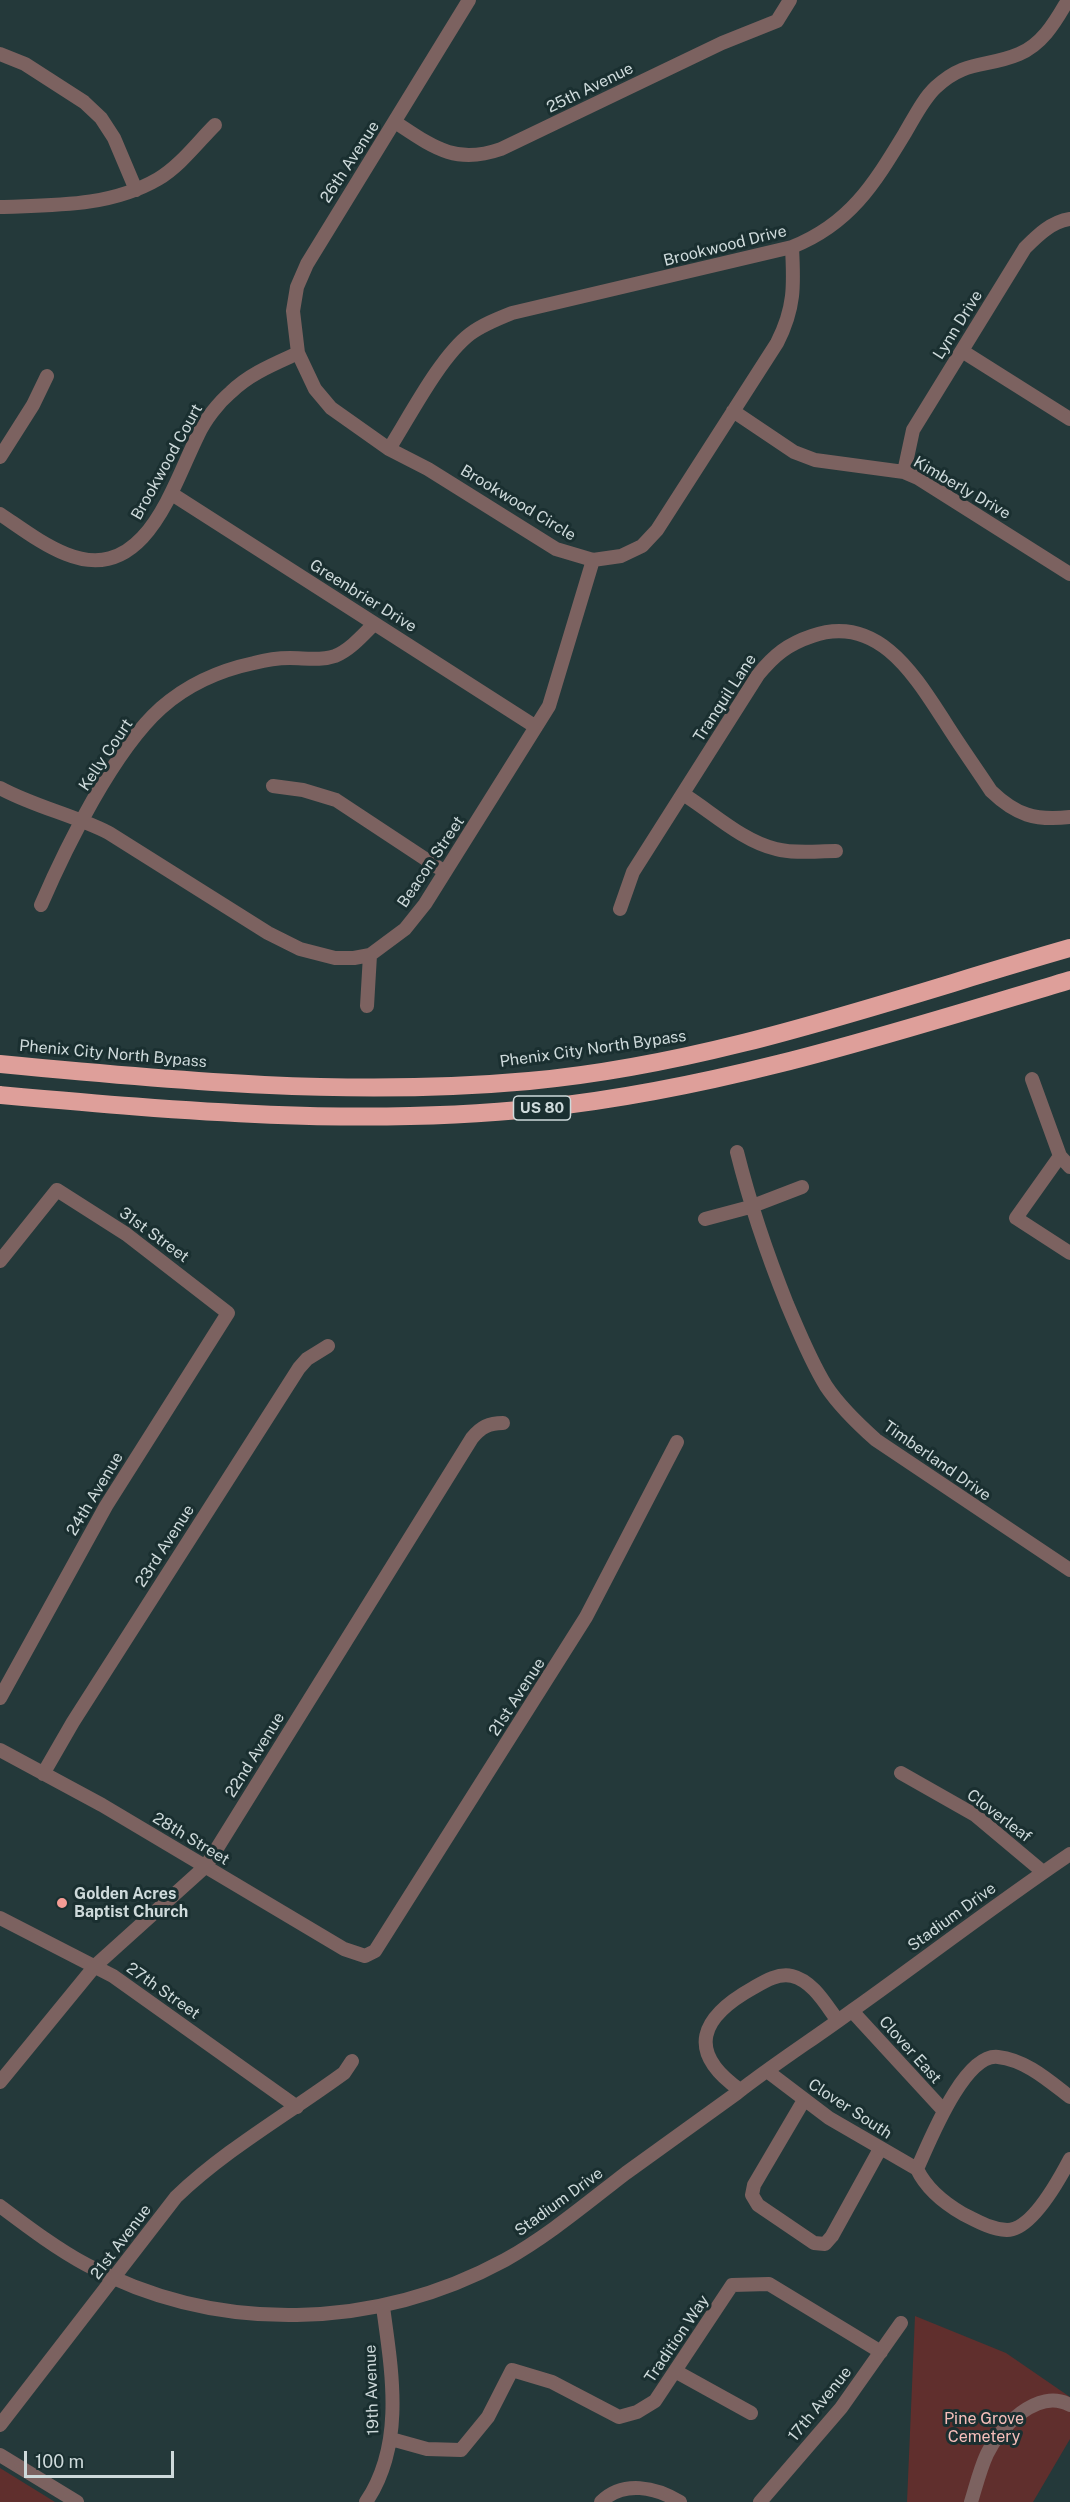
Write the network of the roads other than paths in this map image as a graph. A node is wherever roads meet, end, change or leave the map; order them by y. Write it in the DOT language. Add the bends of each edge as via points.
graph roads {
  1 [pos="469,0"];
  2 [pos="790,0"];
  3 [pos="1064,4"];
  4 [pos="0,54"];
  5 [pos="395,122"];
  6 [pos="215,125"];
  7 [pos="135,190"];
  8 [pos="0,207"];
  9 [pos="1070,219"];
  10 [pos="792,247"];
  11 [pos="962,351"];
  12 [pos="297,353"];
  13 [pos="47,376"];
  14 [pos="733,411"];
  15 [pos="1070,419"];
  16 [pos="389,448"];
  17 [pos="0,458"];
  18 [pos="904,472"];
  19 [pos="171,494"];
  20 [pos="0,514"];
  21 [pos="593,561"];
  22 [pos="1070,574"];
  23 [pos="374,624"];
  24 [pos="536,727"];
  25 [pos="273,786"];
  26 [pos="0,788"];
  27 [pos="683,794"];
  28 [pos="1070,817"];
  29 [pos="84,820"];
  30 [pos="836,850"];
  31 [pos="445,872"];
  32 [pos="41,905"];
  33 [pos="620,909"];
  34 [pos="1070,948"];
  35 [pos="370,955"];
  36 [pos="1070,980"];
  37 [pos="367,1006"];
  38 [pos="0,1064"];
  39 [pos="1032,1079"];
  40 [pos="0,1095"];
  41 [pos="736,1152"];
  42 [pos="1060,1156"];
  43 [pos="1070,1167"];
  44 [pos="802,1187"];
  45 [pos="750,1207"];
  46 [pos="705,1219"];
  47 [pos="1070,1253"];
  48 [pos="0,1261"];
  49 [pos="228,1313"];
  50 [pos="328,1346"];
  51 [pos="503,1423"];
  52 [pos="677,1442"];
  53 [pos="1070,1570"];
  54 [pos="0,1698"];
  55 [pos="0,1750"];
  56 [pos="901,1773"];
  57 [pos="43,1774"];
  58 [pos="1070,1854"];
  59 [pos="206,1866"];
  60 [pos="1043,1872"];
  61 [pos="0,1918"];
  62 [pos="365,1956"];
  63 [pos="94,1966"];
  64 [pos="852,2011"];
  65 [pos="838,2021"];
  66 [pos="352,2061"];
  67 [pos="768,2070"];
  68 [pos="0,2082"];
  69 [pos="740,2090"];
  70 [pos="1070,2097"];
  71 [pos="804,2100"];
  72 [pos="297,2107"];
  73 [pos="944,2111"];
  74 [pos="880,2149"];
  75 [pos="1070,2158"];
  76 [pos="917,2169"];
  77 [pos="0,2206"];
  78 [pos="114,2278"];
  79 [pos="383,2307"];
  80 [pos="901,2323"];
  81 [pos="881,2352"];
  82 [pos="675,2371"];
  83 [pos="1070,2405"];
  84 [pos="751,2413"];
  85 [pos="0,2425"];
  86 [pos="391,2439"];
  87 [pos="0,2455"];
  88 [pos="77,2502"];
  89 [pos="366,2502"];
  90 [pos="601,2502"];
  91 [pos="680,2502"];
  92 [pos="760,2502"];
  93 [pos="971,2502"];
  1 -- 5 [label="street, 26th Avenue"];
  2 -- 5 [label="street, 25th Avenue" via="777,21 480,156 457,156 435,148"];
  3 -- 10 [label="street, Brookwood Drive" via="1045,34 1021,54 971,65 934,88 863,197 847,215 818,237"];
  4 -- 7 [label="street" via="25,64 84,102 101,118 114,138"];
  5 -- 12 [label="street, 26th Avenue" via="318,243 297,286 293,311"];
  6 -- 7 [label="street" via="172,169"];
  7 -- 8 [label="street" via="71,205"];
  9 -- 11 [label="street, Lynn Drive" via="1041,232 1025,248"];
  10 -- 14 [label="street, Brookwood Circle" via="793,300 788,322"];
  10 -- 16 [label="street, Brookwood Drive" via="512,313 490,322 454,350"];
  11 -- 15 [label="street"];
  11 -- 18 [label="street, Lynn Drive" via="913,430"];
  12 -- 16 [label="street, Brookwood Circle" via="315,389 331,408"];
  12 -- 19 [label="street, Brookwood Court" via="263,369 229,393 199,433"];
  13 -- 17 [label="street"];
  14 -- 18 [label="street, Kimberly Drive" via="794,452 815,460"];
  14 -- 21 [label="street, Brookwood Circle" via="657,530 642,546 621,556"];
  16 -- 21 [label="street, Brookwood Circle" via="556,549"];
  18 -- 22 [label="street, Kimberly Drive"];
  19 -- 20 [label="street, Brookwood Court" via="135,545 114,558 90,561 66,554"];
  19 -- 23 [label="street, Greenbrier Drive"];
  21 -- 24 [label="street, Beacon Street" via="557,685"];
  23 -- 24 [label="street, Greenbrier Drive"];
  23 -- 29 [label="street, Kelly Court" via="336,656 255,663 221,672 190,687 161,708 137,734"];
  24 -- 31 [label="street, Beacon Street"];
  25 -- 31 [label="street" via="336,800"];
  26 -- 29 [label="street" via="22,800"];
  27 -- 28 [label="street, Tranquil Lane" via="772,657 790,643 823,632 857,632 878,642 905,664 992,791 1008,808 1030,816"];
  27 -- 30 [label="street" via="745,835 774,849"];
  27 -- 33 [label="street, Tranquil Lane" via="633,872"];
  29 -- 32 [label="street, Kelly Court"];
  29 -- 35 [label="street" via="300,949 335,958"];
  31 -- 35 [label="street, Beacon Street" via="405,929"];
  34 -- 38 [label="highway, Phenix City North Bypass / US 80" via="764,1038 694,1054 531,1081 377,1089 283,1088"];
  35 -- 37 [label="street"];
  36 -- 40 [label="highway, US 80" via="758,1069 655,1091 540,1108 425,1116 309,1118"];
  39 -- 42 [label="street"];
  41 -- 45 [label="street, Timberland Drive"];
  42 -- 43 [label="street"];
  42 -- 47 [label="street" via="1016,1218"];
  44 -- 45 [label="street"];
  45 -- 46 [label="street"];
  45 -- 53 [label="street, Timberland Drive" via="810,1358 850,1416 904,1462"];
  48 -- 49 [label="street, 31st Street" via="57,1190 126,1234"];
  49 -- 54 [label="street, 24th Avenue" via="106,1506"];
  50 -- 57 [label="street, 23rd Avenue" via="299,1368 72,1722"];
  51 -- 59 [label="street, 22nd Avenue" via="491,1423 472,1438"];
  52 -- 62 [label="street, 21st Avenue" via="580,1627 375,1951"];
  55 -- 57 [label="street, 28th Street"];
  56 -- 60 [label="street, Cloverleaf" via="975,1815"];
  57 -- 59 [label="street, 28th Street"];
  58 -- 60 [label="street, Stadium Drive"];
  59 -- 62 [label="street, 28th Street" via="344,1949"];
  59 -- 63 [label="street, 22nd Avenue"];
  60 -- 64 [label="street, Stadium Drive"];
  61 -- 63 [label="street, 27th Street"];
  63 -- 68 [label="street, 22nd Avenue"];
  63 -- 72 [label="street, 27th Street"];
  64 -- 65 [label="street, Stadium Drive"];
  64 -- 73 [label="street, Clover East"];
  65 -- 67 [label="street, Stadium Drive"];
  65 -- 69 [label="street" via="813,1989 792,1976 768,1980 736,1997 710,2021 706,2045 713,2068"];
  66 -- 72 [label="street, 21st Avenue" via="344,2073"];
  67 -- 69 [label="street, Stadium Drive"];
  67 -- 71 [label="street, Clover South"];
  69 -- 79 [label="street, Stadium Drive" via="525,2248 453,2285"];
  70 -- 73 [label="street" via="1017,2061 996,2056 977,2065"];
  71 -- 74 [label="street, Clover South"];
  71 -- 74 [label="street" via="752,2195 758,2205 804,2236 825,2244 832,2236"];
  72 -- 78 [label="street, 21st Avenue" via="193,2181 176,2197"];
  73 -- 76 [label="street"];
  74 -- 76 [label="street, Clover South"];
  75 -- 76 [label="street" via="1051,2193 1029,2219 1010,2230 987,2226 957,2210 930,2189"];
  77 -- 78 [label="street, Stadium Drive" via="56,2246"];
  78 -- 79 [label="street, Stadium Drive" via="162,2297 279,2316"];
  78 -- 85 [label="street, 21st Avenue"];
  79 -- 86 [label="street, 19th Avenue" via="393,2414"];
  80 -- 81 [label="street, 17th Avenue"];
  81 -- 82 [label="street, Tradition Way" via="770,2284 732,2285"];
  81 -- 92 [label="street, 17th Avenue" via="841,2408"];
  82 -- 84 [label="street"];
  82 -- 86 [label="street, Tradition Way" via="655,2401 619,2417 552,2382 512,2370 488,2417 460,2450 427,2449"];
  83 -- 93 [label="street" via="1060,2399 1036,2403 1007,2424 987,2453"];
  86 -- 89 [label="street, 19th Avenue" via="383,2471"];
  87 -- 88 [label="street"];
  90 -- 91 [label="street" via="613,2492 637,2487"];
}
